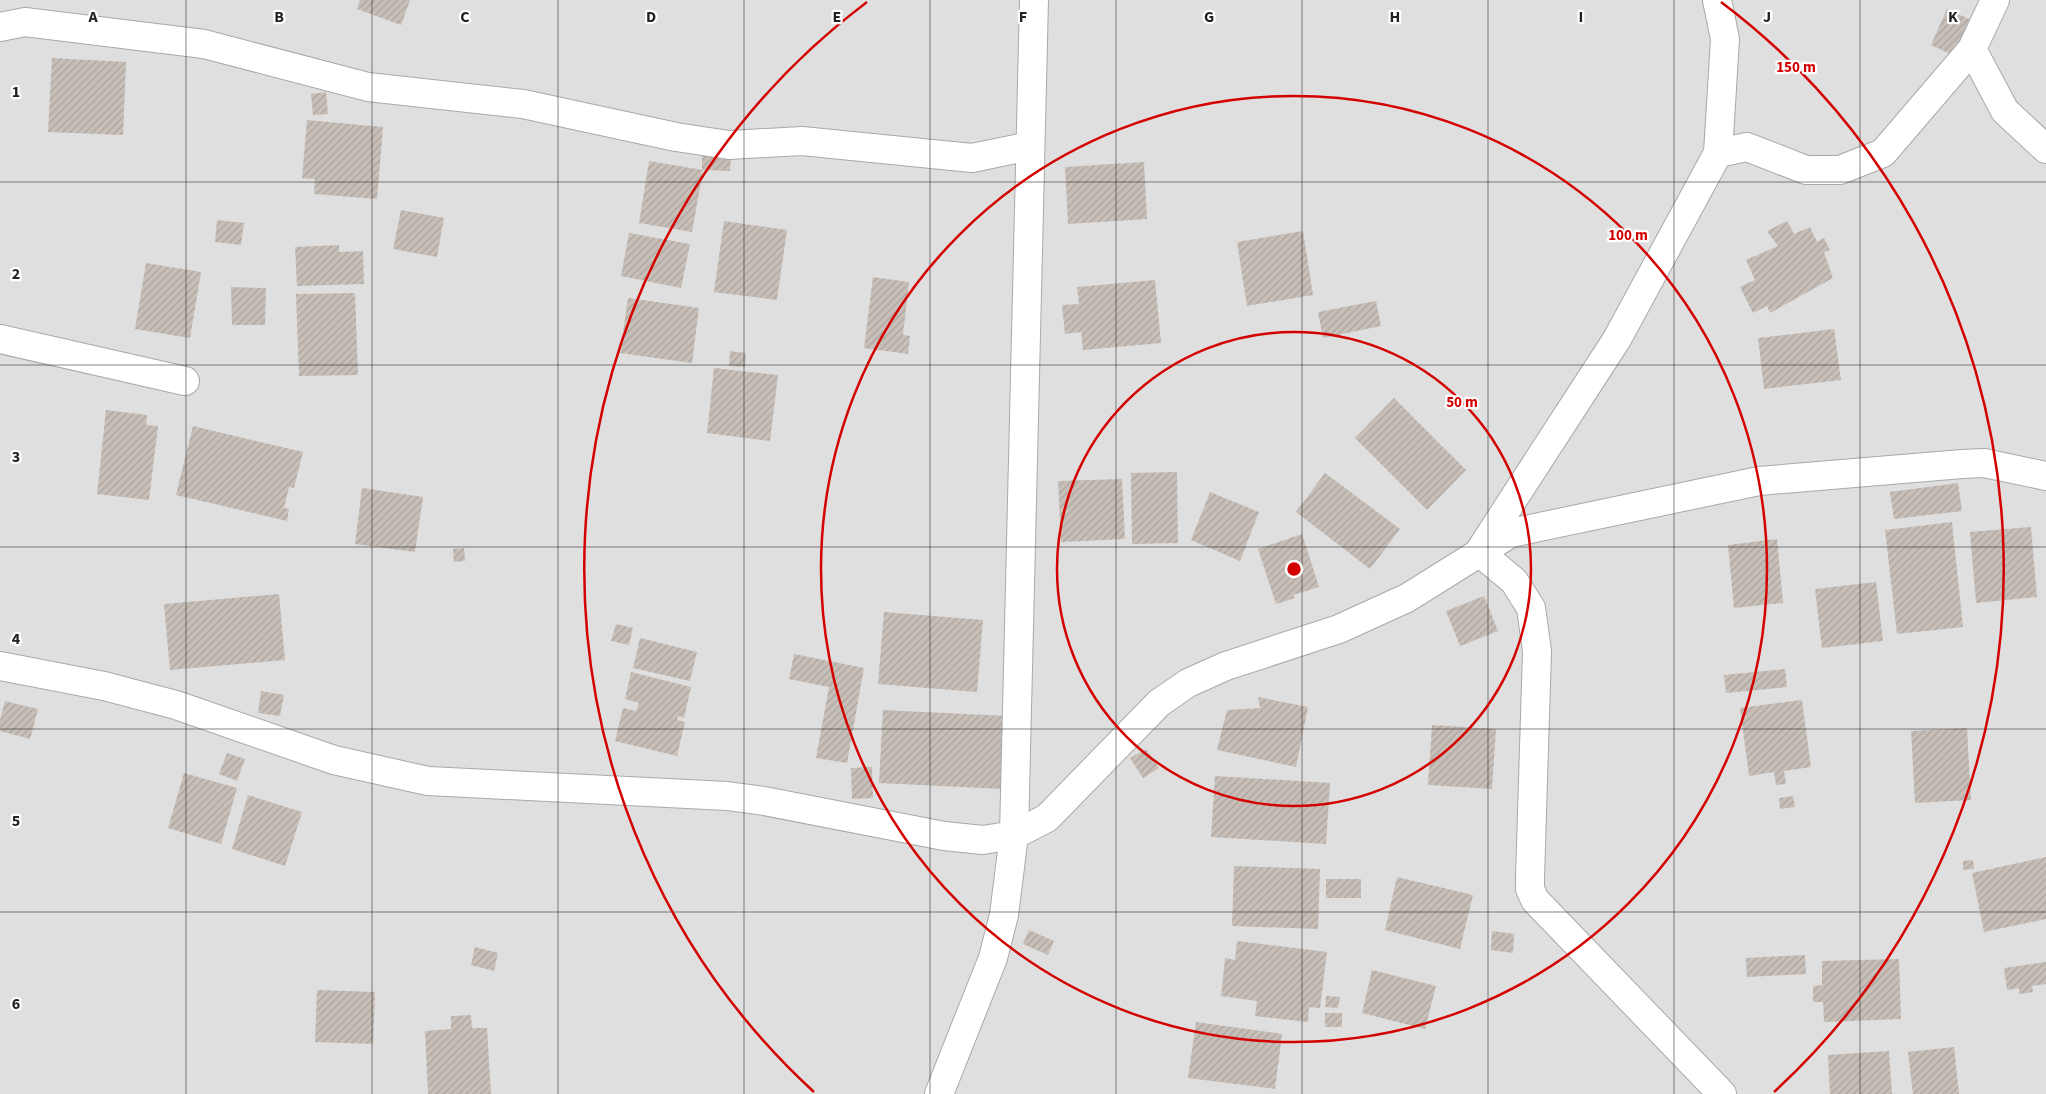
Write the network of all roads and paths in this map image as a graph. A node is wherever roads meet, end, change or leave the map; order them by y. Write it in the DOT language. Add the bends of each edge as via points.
graph roads {
  1 [pos="1034,0"];
  2 [pos="1717,0"];
  3 [pos="1995,0"];
  4 [pos="0,27"];
  5 [pos="1972,49"];
  6 [pos="1030,146"];
  7 [pos="2046,149"];
  8 [pos="1718,153"];
  9 [pos="0,339"];
  10 [pos="185,381"];
  11 [pos="2045,480"];
  12 [pos="1479,552"];
  13 [pos="0,666"];
  14 [pos="1014,835"];
  15 [pos="939,1094"];
  16 [pos="1722,1094"];
  1 -- 6 [label="street"];
  2 -- 8 [label="street" via="1725,39"];
  3 -- 5 [label="street"];
  4 -- 6 [label="street" via="25,22 204,44 368,87 523,104 729,145 802,142 972,158"];
  5 -- 7 [label="street" via="2005,111"];
  5 -- 8 [label="street" via="1883,153 1840,170 1806,170 1747,148"];
  6 -- 14 [label="street"];
  8 -- 12 [label="street" via="1617,339"];
  9 -- 10 [label="street"];
  11 -- 12 [label="street" via="1984,464 1759,480 1531,527 1511,533"];
  12 -- 14 [label="street" via="1407,598 1339,628 1226,666 1188,683 1159,703 1047,818"];
  12 -- 16 [label="street" via="1514,581 1531,608 1537,651 1530,889 1535,900"];
  13 -- 14 [label="street" via="176,704 334,760 428,781 727,796 764,800 944,836 983,840"];
  14 -- 15 [label="street" via="1004,915 993,958"];
}
